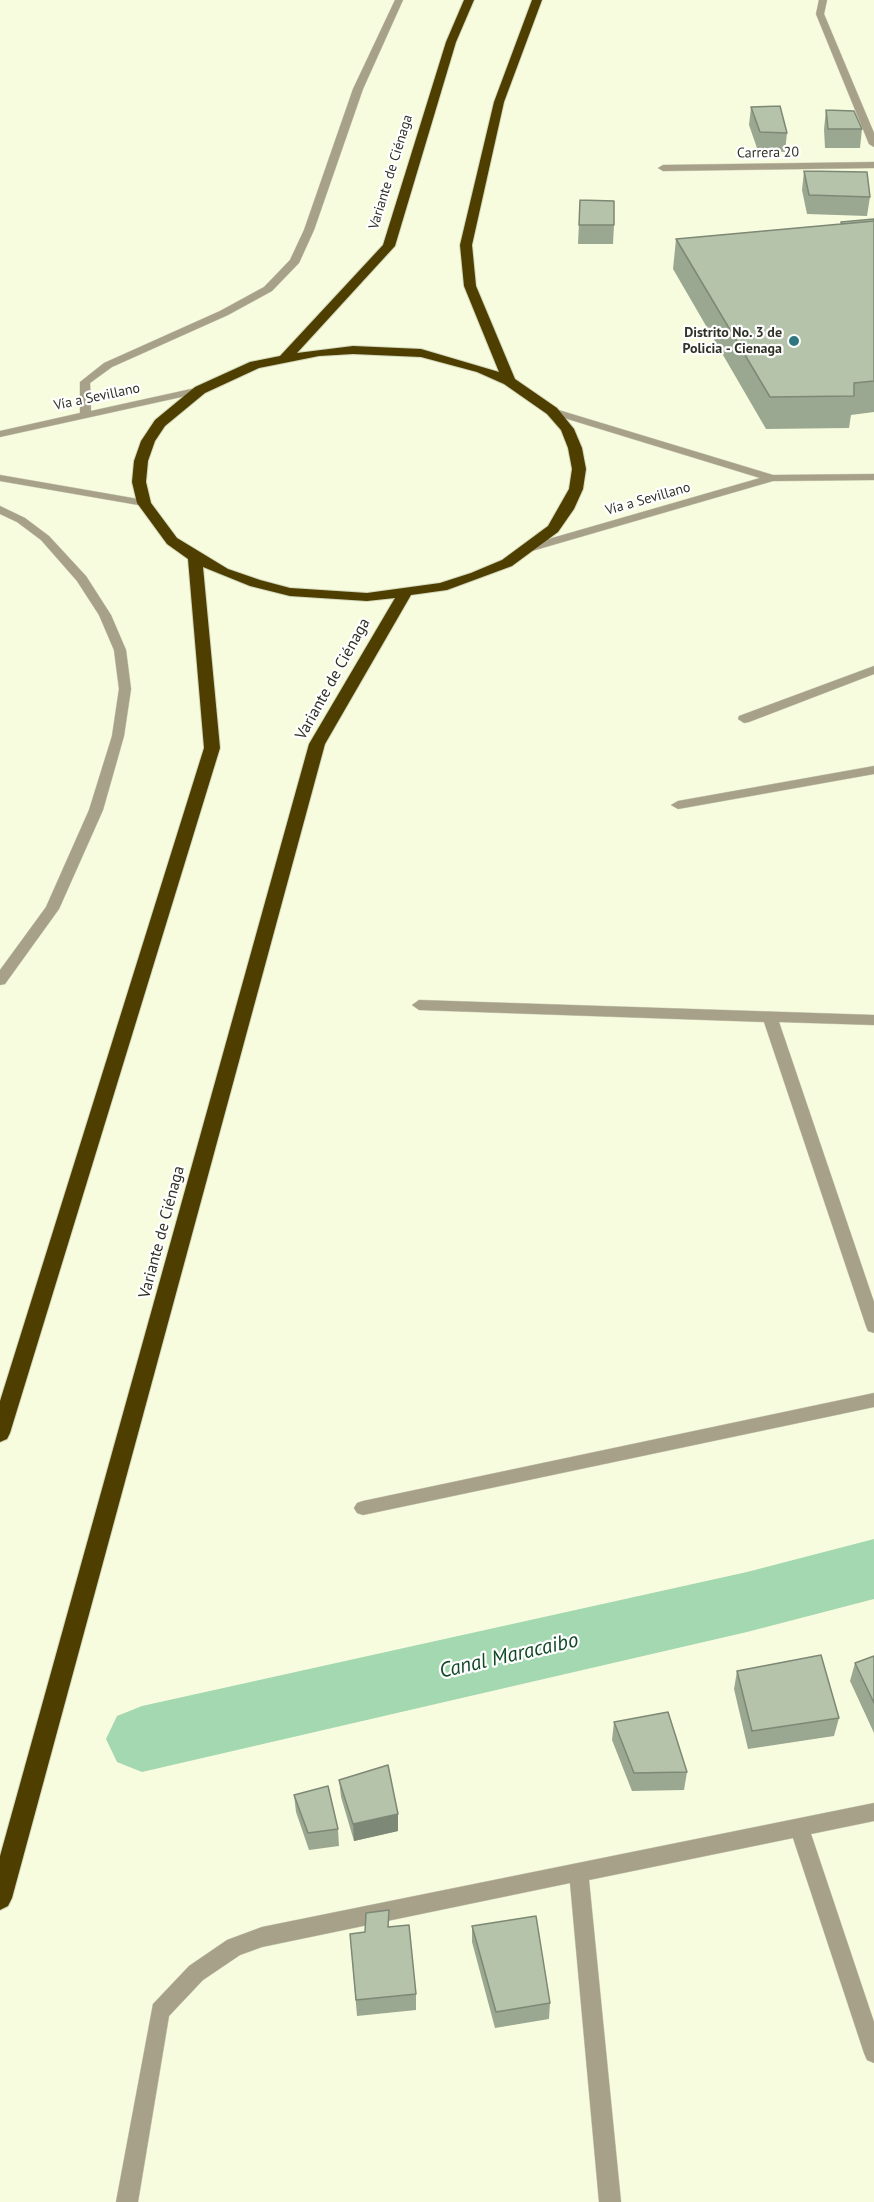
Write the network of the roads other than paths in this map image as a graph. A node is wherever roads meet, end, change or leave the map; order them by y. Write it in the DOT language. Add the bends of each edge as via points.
graph roads {
  1 [pos="399,0"];
  2 [pos="469,0"];
  3 [pos="537,0"];
  4 [pos="823,0"];
  5 [pos="874,144"];
  6 [pos="874,165"];
  7 [pos="663,168"];
  8 [pos="286,357"];
  9 [pos="509,381"];
  10 [pos="200,390"];
  11 [pos="552,411"];
  12 [pos="86,415"];
  13 [pos="0,434"];
  14 [pos="874,477"];
  15 [pos="0,478"];
  16 [pos="772,478"];
  17 [pos="144,502"];
  18 [pos="0,509"];
  19 [pos="532,547"];
  20 [pos="195,557"];
  21 [pos="405,593"];
  22 [pos="874,670"];
  23 [pos="744,718"];
  24 [pos="874,770"];
  25 [pos="678,805"];
  26 [pos="0,980"];
  27 [pos="419,1005"];
  28 [pos="770,1017"];
  29 [pos="874,1020"];
  30 [pos="874,1326"];
  31 [pos="874,1400"];
  32 [pos="0,1433"];
  33 [pos="363,1508"];
  34 [pos="874,1812"];
  35 [pos="799,1827"];
  36 [pos="579,1872"];
  37 [pos="0,1898"];
  38 [pos="874,2053"];
  39 [pos="127,2202"];
  40 [pos="610,2202"];
  1 -- 12 [label="street" via="358,89 295,261 268,289 242,304 92,376 85,382"];
  2 -- 8 [label="highway, Variante de Ciénaga" via="451,42 389,246"];
  3 -- 9 [label="highway" via="499,102 466,245 470,286"];
  4 -- 5 [label="street" via="820,14"];
  6 -- 7 [label="street, Carrera 20"];
  8 -- 9 [label="highway" via="353,350 420,353 472,366"];
  8 -- 10 [label="highway" via="255,365"];
  9 -- 11 [label="highway"];
  10 -- 12 [label="street, Vía a Sevillano"];
  10 -- 17 [label="highway" via="160,423 148,441 139,482"];
  11 -- 16 [label="street, Vía a Sevillano"];
  11 -- 19 [label="highway" via="567,429 575,448 579,468 576,489 553,529"];
  12 -- 13 [label="street, Vía a Sevillano"];
  14 -- 16 [label="street, Vía a Sevillano"];
  15 -- 17 [label="street"];
  16 -- 19 [label="street, Vía a Sevillano"];
  17 -- 20 [label="highway" via="172,541"];
  18 -- 26 [label="street" via="45,538 82,579 105,615 120,650 125,689 118,736 96,810 52,909"];
  19 -- 21 [label="highway" via="476,576"];
  20 -- 21 [label="highway" via="223,572 290,592 328,596"];
  20 -- 32 [label="highway" via="212,748"];
  21 -- 37 [label="highway, Variante de Ciénaga" via="317,744"];
  22 -- 23 [label="street"];
  24 -- 25 [label="street"];
  27 -- 28 [label="street"];
  28 -- 29 [label="street"];
  28 -- 30 [label="street"];
  31 -- 33 [label="street"];
  34 -- 35 [label="street"];
  35 -- 36 [label="street"];
  35 -- 38 [label="street"];
  36 -- 39 [label="street" via="262,1937 234,1947 196,1974 160,2011"];
  36 -- 40 [label="street"];
}
